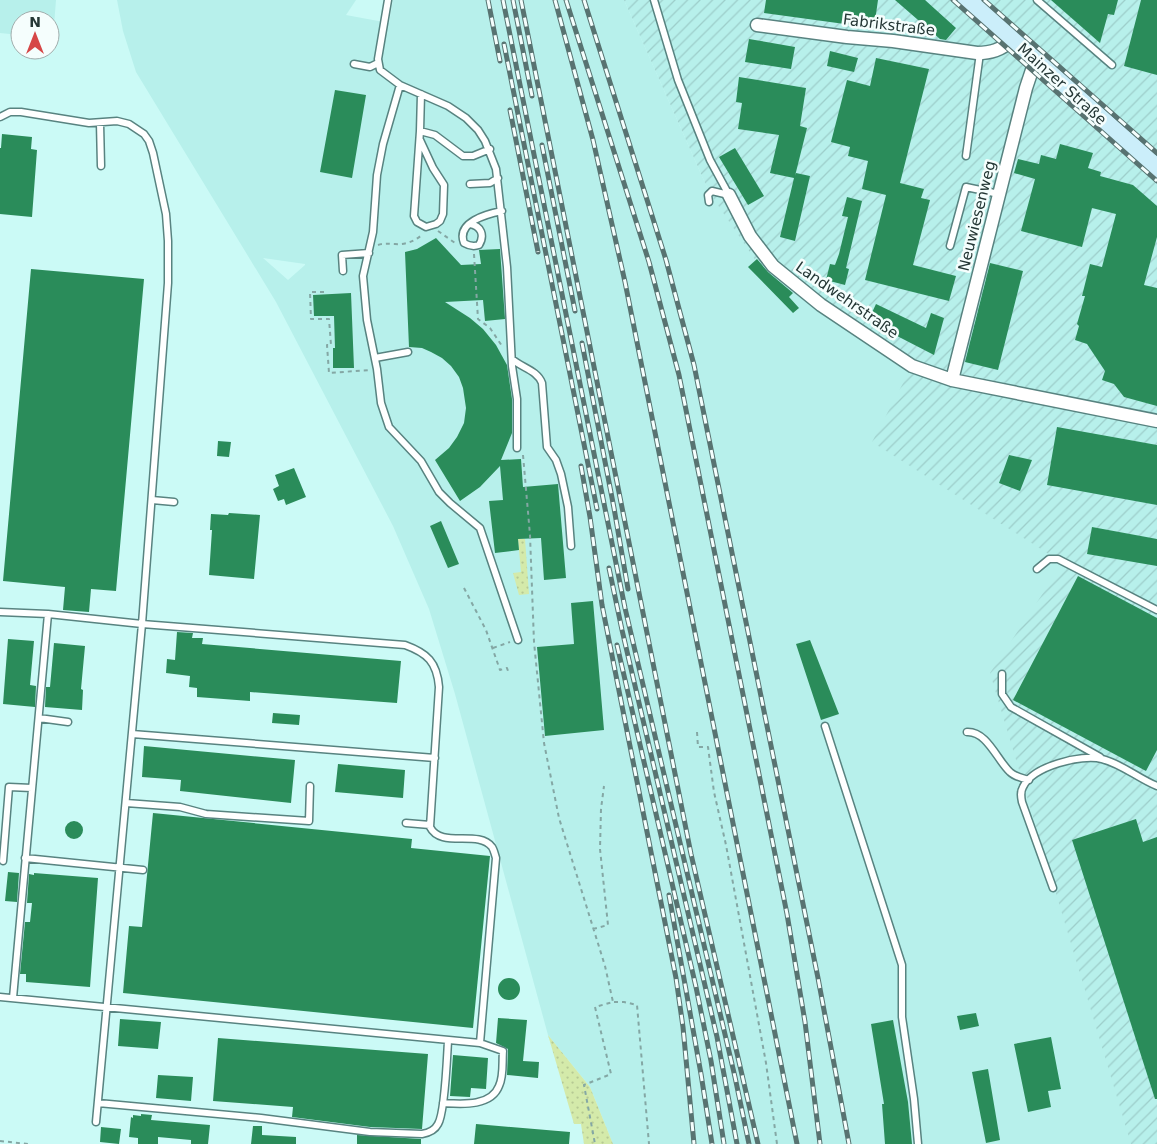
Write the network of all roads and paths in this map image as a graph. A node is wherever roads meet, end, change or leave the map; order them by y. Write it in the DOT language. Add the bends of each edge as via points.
graph roads {
  1 [pos="388,0"];
  2 [pos="654,0"];
  3 [pos="967,0"];
  4 [pos="1037,0"];
  5 [pos="757,25"];
  6 [pos="1012,40"];
  7 [pos="980,53"];
  8 [pos="1038,62"];
  9 [pos="378,63"];
  10 [pos="354,64"];
  11 [pos="1112,65"];
  12 [pos="400,85"];
  13 [pos="421,94"];
  14 [pos="0,117"];
  15 [pos="100,124"];
  16 [pos="420,131"];
  17 [pos="420,140"];
  18 [pos="490,150"];
  19 [pos="966,156"];
  20 [pos="101,166"];
  21 [pos="1157,168"];
  22 [pos="498,178"];
  23 [pos="470,184"];
  24 [pos="999,194"];
  25 [pos="729,196"];
  26 [pos="709,202"];
  27 [pos="502,211"];
  28 [pos="470,224"];
  29 [pos="431,227"];
  30 [pos="950,246"];
  31 [pos="474,247"];
  32 [pos="369,252"];
  33 [pos="343,271"];
  34 [pos="324,292"];
  35 [pos="329,319"];
  36 [pos="334,319"];
  37 [pos="331,341"];
  38 [pos="335,341"];
  39 [pos="408,352"];
  40 [pos="375,358"];
  41 [pos="512,360"];
  42 [pos="363,371"];
  43 [pos="952,380"];
  44 [pos="1157,421"];
  45 [pos="517,448"];
  46 [pos="152,500"];
  47 [pos="174,502"];
  48 [pos="571,546"];
  49 [pos="1037,569"];
  50 [pos="464,588"];
  51 [pos="1157,610"];
  52 [pos="0,612"];
  53 [pos="48,614"];
  54 [pos="142,624"];
  55 [pos="518,640"];
  56 [pos="509,674"];
  57 [pos="1002,674"];
  58 [pos="39,718"];
  59 [pos="68,722"];
  60 [pos="825,726"];
  61 [pos="697,732"];
  62 [pos="967,732"];
  63 [pos="132,734"];
  64 [pos="434,758"];
  65 [pos="1106,760"];
  66 [pos="1029,780"];
  67 [pos="310,786"];
  68 [pos="604,786"];
  69 [pos="1157,786"];
  70 [pos="32,788"];
  71 [pos="126,803"];
  72 [pos="406,823"];
  73 [pos="430,825"];
  74 [pos="25,858"];
  75 [pos="3,861"];
  76 [pos="120,868"];
  77 [pos="143,870"];
  78 [pos="1052,888"];
  79 [pos="593,929"];
  80 [pos="0,997"];
  81 [pos="13,998"];
  82 [pos="613,1002"];
  83 [pos="108,1006"];
  84 [pos="448,1040"];
  85 [pos="480,1043"];
  86 [pos="98,1103"];
  87 [pos="443,1103"];
  88 [pos="96,1122"];
  89 [pos="0,1142"];
  90 [pos="28,1144"];
  91 [pos="595,1144"];
  92 [pos="649,1144"];
  93 [pos="777,1144"];
  94 [pos="918,1144"];
  1 -- 9 [label="lane"];
  2 -- 25 [label="lane, Landwehrstraße" via="678,80 710,160"];
  3 -- 6 [label="street, Mainzer Straße"];
  4 -- 11 [label="lane"];
  5 -- 7 [label="street, Fabrikstraße"];
  6 -- 7 [label="street, Fabrikstraße" via="997,50"];
  6 -- 8 [label="street, Mainzer Straße"];
  7 -- 19 [label="lane"];
  8 -- 21 [label="street, Mainzer Straße"];
  8 -- 24 [label="street, Neuwiesenweg" via="1029,78"];
  9 -- 10 [label="lane" via="370,67"];
  9 -- 12 [label="lane" via="382,72"];
  12 -- 13 [label="lane"];
  12 -- 32 [label="lane" via="376,175"];
  13 -- 16 [label="lane"];
  13 -- 18 [label="lane" via="466,118"];
  14 -- 15 [label="lane" via="10,112 21,112"];
  15 -- 20 [label="lane"];
  15 -- 46 [label="lane" via="117,121 130,124 144,134 149,141 166,214 168,283"];
  16 -- 17 [label="lane"];
  16 -- 18 [label="lane" via="435,135 463,156"];
  17 -- 29 [label="lane" via="444,185 443,214 440,221"];
  17 -- 29 [label="lane" via="414,216 420,226"];
  18 -- 22 [label="lane"];
  22 -- 23 [label="lane"];
  22 -- 27 [label="lane"];
  24 -- 30 [label="lane" via="966,187"];
  24 -- 43 [label="street, Neuwiesenweg"];
  25 -- 26 [label="lane" via="712,191 708,194"];
  25 -- 43 [label="street, Landwehrstraße" via="745,229 762,253 799,288 912,366"];
  27 -- 28 [label="lane" via="487,214"];
  27 -- 41 [label="lane"];
  28 -- 31 [label="lane" via="464,229 462,238 468,246"];
  28 -- 31 [label="lane" via="481,230 482,235 479,245"];
  29 -- 31 [label="path" via="461,248"];
  29 -- 32 [label="path" via="415,240 399,245 381,244"];
  31 -- 41 [label="path" via="478,319 490,328"];
  32 -- 33 [label="lane" via="342,255"];
  32 -- 40 [label="lane" via="363,284"];
  34 -- 35 [label="path" via="310,292 311,319"];
  35 -- 36 [label="path"];
  35 -- 37 [label="path"];
  37 -- 38 [label="path"];
  37 -- 42 [label="path" via="331,345 327,345 329,372"];
  39 -- 40 [label="lane"];
  40 -- 55 [label="lane" via="385,419 421,461 439,492 480,528"];
  41 -- 45 [label="lane" via="517,399"];
  41 -- 48 [label="lane" via="536,374 542,383 547,447 556,460 564,490"];
  43 -- 44 [label="street, Landwehrstraße"];
  45 -- 79 [label="path" via="523,456 534,642 544,743 559,818"];
  46 -- 47 [label="lane"];
  46 -- 54 [label="lane"];
  49 -- 51 [label="lane" via="1049,559 1063,560"];
  50 -- 56 [label="path" via="486,630 500,670 507,668"];
  52 -- 53 [label="lane"];
  53 -- 54 [label="lane"];
  53 -- 58 [label="lane"];
  54 -- 63 [label="lane"];
  54 -- 64 [label="lane" via="415,649 427,656 438,679"];
  57 -- 65 [label="lane" via="1002,694 1011,707"];
  58 -- 59 [label="lane"];
  58 -- 70 [label="lane"];
  60 -- 94 [label="lane" via="902,965 902,1017"];
  61 -- 93 [label="path" via="698,747 708,746 766,1063"];
  62 -- 66 [label="lane" via="981,735 1010,772"];
  63 -- 64 [label="lane"];
  63 -- 71 [label="lane"];
  64 -- 73 [label="lane"];
  65 -- 66 [label="lane" via="1073,758 1042,770"];
  65 -- 69 [label="lane"];
  66 -- 78 [label="lane" via="1022,790 1022,802"];
  67 -- 71 [label="lane" via="309,821 206,814 180,807"];
  68 -- 79 [label="path" via="600,808 600,849 608,925"];
  70 -- 74 [label="lane"];
  70 -- 75 [label="lane" via="9,787"];
  71 -- 76 [label="lane"];
  72 -- 73 [label="lane"];
  73 -- 85 [label="lane" via="442,837 484,841 493,848 496,858"];
  74 -- 76 [label="lane"];
  74 -- 81 [label="lane"];
  76 -- 77 [label="lane"];
  76 -- 83 [label="lane"];
  79 -- 82 [label="path"];
  80 -- 81 [label="lane"];
  81 -- 83 [label="lane"];
  82 -- 91 [label="path" via="595,1007 611,1074 584,1085"];
  82 -- 92 [label="path" via="636,1005"];
  83 -- 84 [label="lane"];
  83 -- 86 [label="lane"];
  84 -- 85 [label="lane"];
  84 -- 87 [label="lane"];
  85 -- 87 [label="lane" via="503,1051 495,1094 467,1104"];
  86 -- 87 [label="lane" via="370,1132 422,1134 439,1123"];
  86 -- 88 [label="lane"];
  89 -- 90 [label="path"];
}
